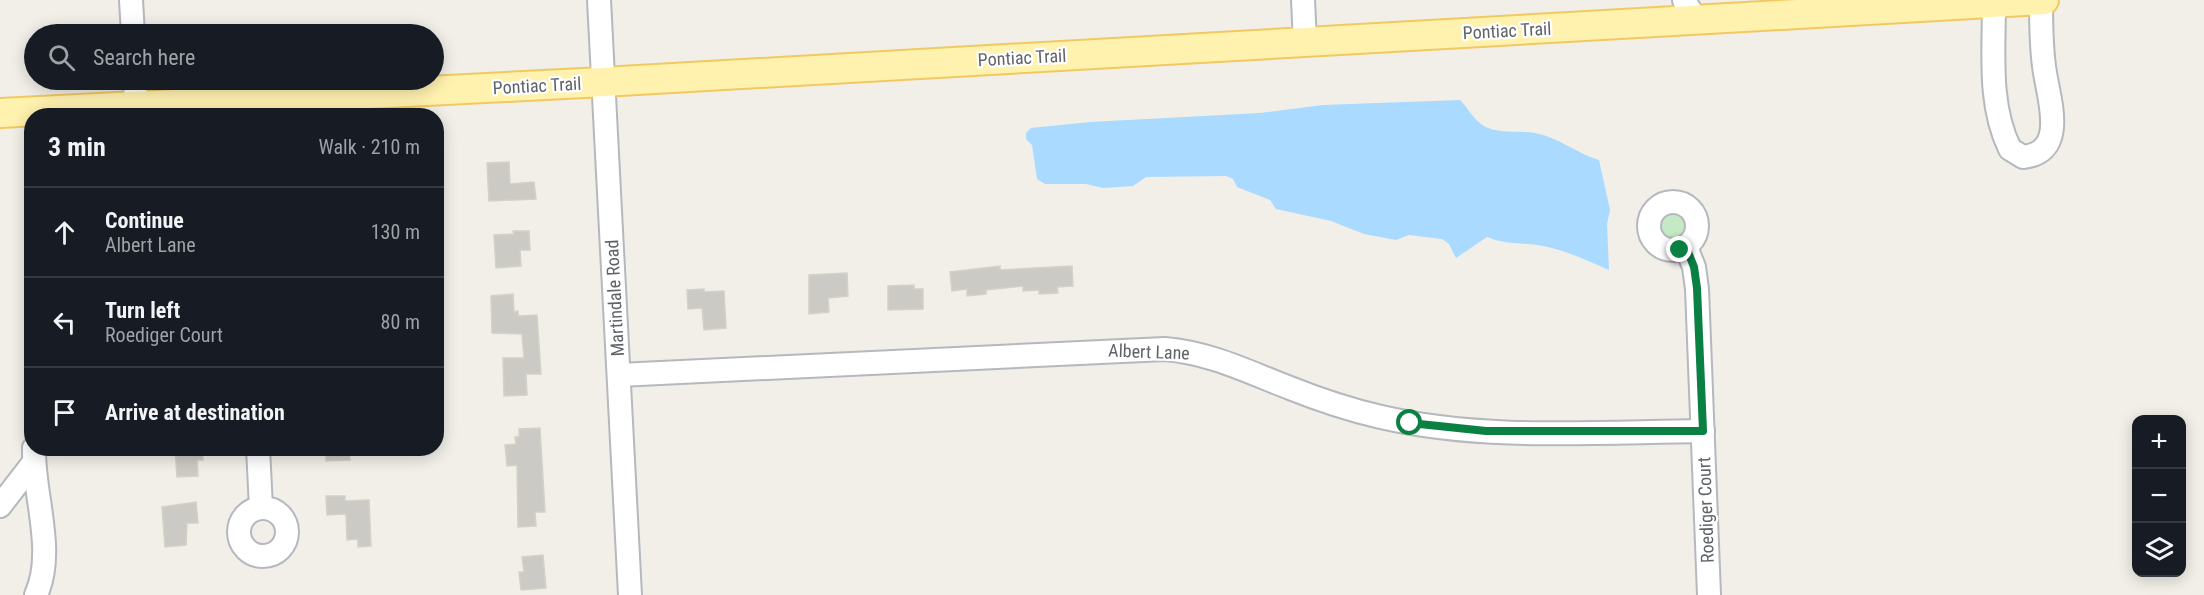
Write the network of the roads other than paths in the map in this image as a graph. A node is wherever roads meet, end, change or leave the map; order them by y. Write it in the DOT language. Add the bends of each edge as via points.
graph roads {
  1 [pos="131,0"];
  2 [pos="599,0"];
  3 [pos="1304,0"];
  4 [pos="2042,0"];
  5 [pos="1994,3"];
  6 [pos="1695,7"];
  7 [pos="132,24"];
  8 [pos="1305,42"];
  9 [pos="603,82"];
  10 [pos="135,93"];
  11 [pos="63,108"];
  12 [pos="235,108"];
  13 [pos="255,108"];
  14 [pos="0,113"];
  15 [pos="24,113"];
  16 [pos="1686,247"];
  17 [pos="619,375"];
  18 [pos="1703,431"];
  19 [pos="33,456"];
  20 [pos="34,456"];
  21 [pos="258,456"];
  22 [pos="0,506"];
  23 [pos="261,508"];
  24 [pos="36,595"];
  25 [pos="630,595"];
  26 [pos="1709,595"];
  1 -- 7 [label="street"];
  2 -- 9 [label="street, Martindale Road"];
  3 -- 8 [label="street"];
  4 -- 5 [label="main road, Pontiac Trail"];
  4 -- 5 [label="street" via="2044,66 2053,127 2039,153 2023,157 2010,149 1999,114 1994,77"];
  5 -- 6 [label="main road, Pontiac Trail"];
  6 -- 8 [label="main road, Pontiac Trail"];
  8 -- 9 [label="main road, Pontiac Trail"];
  9 -- 13 [label="main road, Pontiac Trail"];
  9 -- 17 [label="street, Martindale Road"];
  10 -- 11 [label="main road, Pontiac Trail"];
  10 -- 12 [label="main road, Pontiac Trail"];
  14 -- 15 [label="main road, Pontiac Trail"];
  16 -- 18 [label="street, Roediger Court" via="1697,288"];
  17 -- 18 [label="street, Albert Lane" via="1154,348 1216,358 1333,404 1431,426 1495,431"];
  17 -- 25 [label="street, Martindale Road"];
  18 -- 26 [label="street, Roediger Court"];
  19 -- 22 [label="street"];
  20 -- 24 [label="street" via="43,542 43,570"];
  21 -- 23 [label="street"];
}
